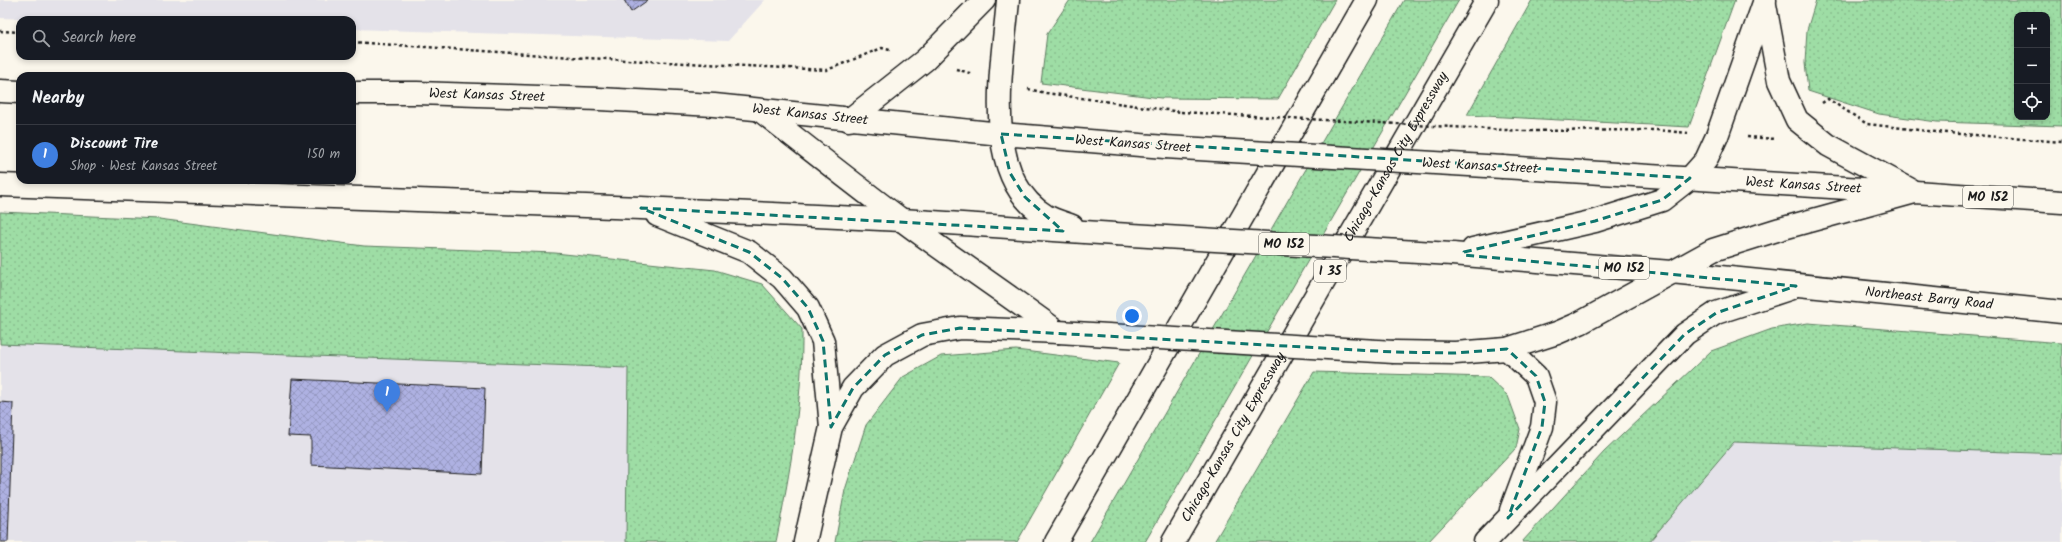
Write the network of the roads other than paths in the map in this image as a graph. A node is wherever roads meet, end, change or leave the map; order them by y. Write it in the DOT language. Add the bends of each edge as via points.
graph roads {
  1 [pos="984,0"];
  2 [pos="1008,0"];
  3 [pos="1367,0"];
  4 [pos="1487,0"];
  5 [pos="1764,1"];
  6 [pos="0,91"];
  7 [pos="16,92"];
  8 [pos="356,93"];
  9 [pos="761,112"];
  10 [pos="849,120"];
  11 [pos="1001,134"];
  12 [pos="1690,178"];
  13 [pos="0,185"];
  14 [pos="1915,192"];
  15 [pos="2062,202"];
  16 [pos="641,208"];
  17 [pos="902,220"];
  18 [pos="1088,232"];
  19 [pos="1452,254"];
  20 [pos="1671,272"];
  21 [pos="1796,286"];
  22 [pos="2062,312"];
  23 [pos="1058,332"];
  24 [pos="1507,349"];
  25 [pos="831,427"];
  26 [pos="1508,518"];
  27 [pos="805,542"];
  28 [pos="1056,542"];
  29 [pos="1173,542"];
  30 [pos="1485,542"];
  1 -- 10 [label="highway" via="925,60"];
  2 -- 11 [label="highway" via="1000,82"];
  3 -- 28 [label="highway"];
  4 -- 29 [label="highway, Chicago-Kansas City Expressway / I 35"];
  5 -- 12 [label="highway" via="1717,136 1706,160"];
  5 -- 14 [label="highway" via="1779,81 1797,120 1828,145"];
  6 -- 7 [label="highway"];
  8 -- 9 [label="highway, West Kansas Street" via="599,99 714,105"];
  9 -- 10 [label="highway, West Kansas Street"];
  9 -- 17 [label="highway"];
  10 -- 11 [label="highway, West Kansas Street"];
  11 -- 12 [label="highway, West Kansas Street, bridge" via="1165,147"];
  11 -- 18 [label="highway" via="1010,173 1024,197 1046,216"];
  12 -- 14 [label="highway, West Kansas Street"];
  12 -- 19 [label="highway" via="1662,200 1595,221"];
  13 -- 16 [label="highway"];
  14 -- 15 [label="highway, MO 152"];
  14 -- 20 [label="highway" via="1713,250"];
  16 -- 17 [label="highway"];
  16 -- 25 [label="highway" via="749,252 782,278 808,308 823,341"];
  17 -- 18 [label="highway"];
  17 -- 23 [label="highway"];
  18 -- 19 [label="highway, MO 152, bridge"];
  19 -- 20 [label="highway, MO 152"];
  20 -- 21 [label="highway, MO 152"];
  20 -- 24 [label="highway" via="1580,323"];
  21 -- 22 [label="highway, Northeast Barry Road / MO 152"];
  21 -- 26 [label="highway" via="1716,313 1685,334"];
  23 -- 24 [label="highway, bridge" via="1394,352 1455,353"];
  23 -- 25 [label="highway" via="960,328 922,335 885,355 853,388"];
  24 -- 26 [label="highway" via="1536,376 1546,402 1542,427"];
  25 -- 27 [label="highway"];
  26 -- 30 [label="highway"];
}
